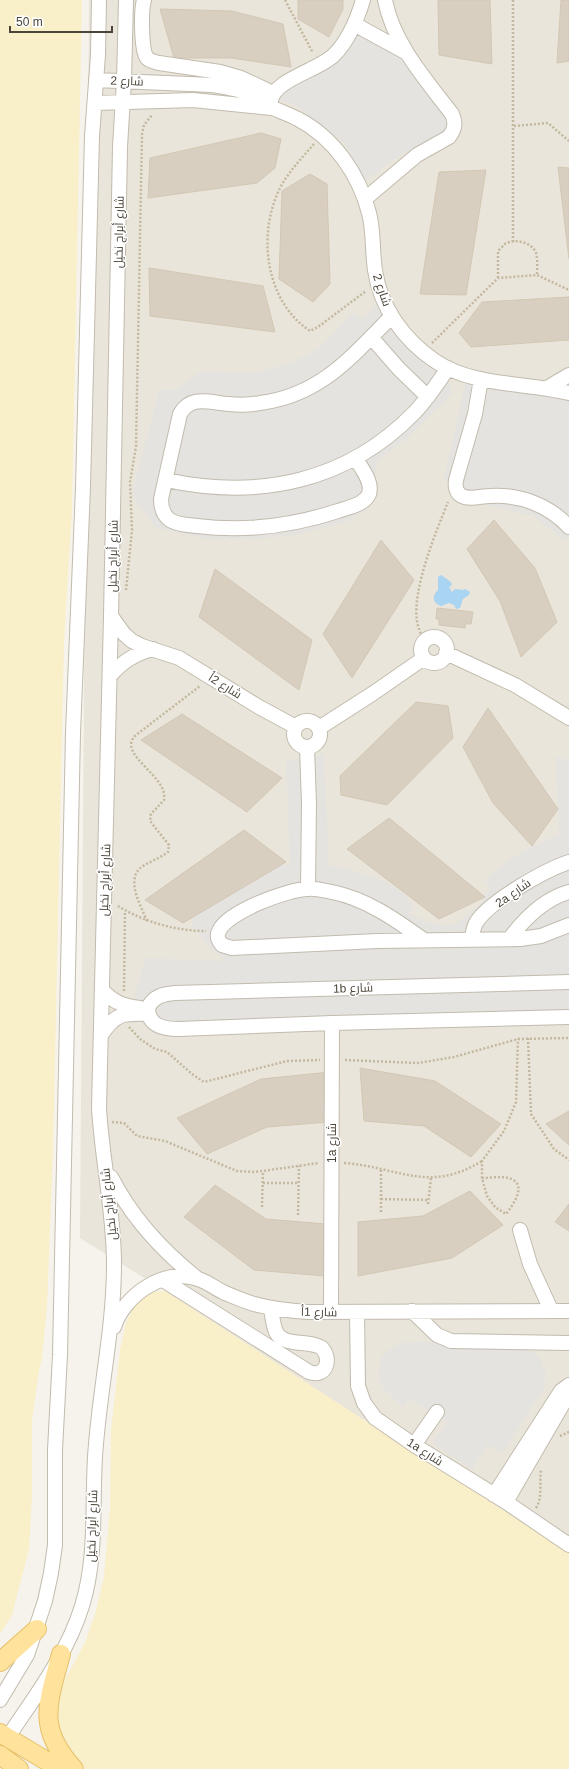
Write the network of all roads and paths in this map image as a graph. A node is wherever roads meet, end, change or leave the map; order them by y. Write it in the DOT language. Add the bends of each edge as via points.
graph roads {
  1 [pos="99,0"];
  2 [pos="126,0"];
  3 [pos="144,0"];
  4 [pos="285,0"];
  5 [pos="363,0"];
  6 [pos="385,0"];
  7 [pos="513,0"];
  8 [pos="354,24"];
  9 [pos="408,53"];
  10 [pos="320,66"];
  11 [pos="96,80"];
  12 [pos="124,81"];
  13 [pos="273,93"];
  14 [pos="158,100"];
  15 [pos="123,102"];
  16 [pos="95,103"];
  17 [pos="272,108"];
  18 [pos="514,126"];
  19 [pos="322,135"];
  20 [pos="569,141"];
  21 [pos="365,199"];
  22 [pos="513,242"];
  23 [pos="537,276"];
  24 [pos="498,278"];
  25 [pos="377,282"];
  26 [pos="569,290"];
  27 [pos="392,316"];
  28 [pos="371,336"];
  29 [pos="423,352"];
  30 [pos="448,368"];
  31 [pos="569,375"];
  32 [pos="481,379"];
  33 [pos="547,388"];
  34 [pos="569,393"];
  35 [pos="428,397"];
  36 [pos="355,458"];
  37 [pos="166,480"];
  38 [pos="459,494"];
  39 [pos="569,526"];
  40 [pos="126,592"];
  41 [pos="111,616"];
  42 [pos="424,641"];
  43 [pos="153,649"];
  44 [pos="446,653"];
  45 [pos="424,658"];
  46 [pos="110,676"];
  47 [pos="211,678"];
  48 [pos="569,718"];
  49 [pos="296,727"];
  50 [pos="319,728"];
  51 [pos="307,747"];
  52 [pos="569,862"];
  53 [pos="308,888"];
  54 [pos="569,892"];
  55 [pos="104,898"];
  56 [pos="125,911"];
  57 [pos="147,921"];
  58 [pos="569,925"];
  59 [pos="219,931"];
  60 [pos="472,938"];
  61 [pos="510,938"];
  62 [pos="424,940"];
  63 [pos="569,982"];
  64 [pos="102,990"];
  65 [pos="129,1007"];
  66 [pos="148,1011"];
  67 [pos="569,1017"];
  68 [pos="332,1023"];
  69 [pos="101,1035"];
  70 [pos="518,1038"];
  71 [pos="528,1038"];
  72 [pos="100,1123"];
  73 [pos="569,1160"];
  74 [pos="482,1161"];
  75 [pos="332,1163"];
  76 [pos="299,1166"];
  77 [pos="107,1169"];
  78 [pos="381,1170"];
  79 [pos="263,1171"];
  80 [pos="431,1178"];
  81 [pos="482,1178"];
  82 [pos="263,1183"];
  83 [pos="298,1183"];
  84 [pos="381,1199"];
  85 [pos="428,1200"];
  86 [pos="428,1204"];
  87 [pos="262,1207"];
  88 [pos="381,1213"];
  89 [pos="298,1215"];
  90 [pos="520,1230"];
  91 [pos="198,1279"];
  92 [pos="163,1280"];
  93 [pos="271,1308"];
  94 [pos="551,1310"];
  95 [pos="569,1311"];
  96 [pos="331,1312"];
  97 [pos="357,1312"];
  98 [pos="412,1312"];
  99 [pos="110,1343"];
  100 [pos="569,1343"];
  101 [pos="569,1386"];
  102 [pos="569,1398"];
  103 [pos="437,1412"];
  104 [pos="569,1432"];
  105 [pos="558,1437"];
  106 [pos="414,1445"];
  107 [pos="542,1466"];
  108 [pos="500,1499"];
  109 [pos="530,1519"];
  110 [pos="569,1545"];
  111 [pos="37,1629"];
  112 [pos="61,1654"];
  113 [pos="0,1662"];
  114 [pos="0,1700"];
  115 [pos="3,1737"];
  116 [pos="0,1755"];
  117 [pos="19,1769"];
  118 [pos="60,1769"];
  119 [pos="74,1769"];
  1 -- 11 [label="street"];
  2 -- 12 [label="street, شارع أبراج نخيل"];
  3 -- 13 [label="street" via="142,13 147,58 159,63 220,72 241,78"];
  4 -- 10 [label="path"];
  5 -- 8 [label="street"];
  6 -- 9 [label="street" via="391,22"];
  7 -- 18 [label="path"];
  8 -- 9 [label="street"];
  8 -- 10 [label="street" via="342,46"];
  9 -- 21 [label="street" via="452,114 454,128 449,137 412,159"];
  10 -- 13 [label="street" via="279,86"];
  11 -- 12 [label="street, شارع 2"];
  11 -- 16 [label="street"];
  12 -- 15 [label="street, شارع أبراج نخيل"];
  12 -- 17 [label="street, شارع 2" via="228,87 251,94"];
  13 -- 17 [label="street"];
  14 -- 15 [label="street, شارع 2"];
  14 -- 17 [label="street, شارع 2" via="193,100"];
  14 -- 40 [label="path" via="158,112 147,121 142,134 136,446 130,482 132,530"];
  15 -- 16 [label="street, شارع 2"];
  15 -- 41 [label="street, شارع أبراج نخيل"];
  16 -- 111 [label="street" via="73,733 60,1355 55,1450 55,1545 47,1594"];
  17 -- 19 [label="street, شارع 2" via="298,119"];
  18 -- 20 [label="path" via="548,123"];
  18 -- 22 [label="path"];
  19 -- 21 [label="street, شارع 2" via="348,164"];
  19 -- 25 [label="path" via="289,173 269,221 271,273 277,290 298,323 310,331"];
  21 -- 25 [label="street, شارع 2"];
  22 -- 23 [label="path" via="524,242 532,246 536,253"];
  22 -- 24 [label="path" via="505,244 498,251"];
  23 -- 24 [label="path"];
  23 -- 26 [label="path"];
  24 -- 29 [label="path"];
  25 -- 27 [label="street, شارع 2"];
  27 -- 28 [label="street"];
  27 -- 29 [label="street, شارع 2"];
  28 -- 35 [label="street" via="399,369"];
  28 -- 37 [label="street" via="340,368 316,385 288,397 259,403 229,404 200,401 188,404 180,414"];
  29 -- 30 [label="street, شارع 2"];
  30 -- 32 [label="street, شارع 2"];
  30 -- 35 [label="street"];
  31 -- 33 [label="street"];
  32 -- 33 [label="street, شارع 2"];
  32 -- 38 [label="street" via="475,414 456,480"];
  33 -- 34 [label="street, شارع 2"];
  35 -- 36 [label="street" via="401,425"];
  36 -- 37 [label="street" via="317,474 277,485 221,488 193,486"];
  36 -- 37 [label="street" via="370,488 369,494 361,503 299,522 270,527 212,528 171,521 161,506"];
  38 -- 39 [label="street" via="467,498 495,496 523,499 539,505"];
  38 -- 42 [label="path" via="452,497 448,503 420,584 417,620"];
  41 -- 43 [label="street, شارع 2أ" via="120,630 132,641"];
  41 -- 46 [label="street, شارع أبراج نخيل"];
  42 -- 44 [label="street" via="433,637 442,640"];
  42 -- 45 [label="street" via="421,649"];
  43 -- 46 [label="street" via="124,661"];
  43 -- 47 [label="street, شارع 2أ" via="180,658"];
  44 -- 45 [label="street" via="437,663"];
  44 -- 48 [label="street" via="515,685"];
  45 -- 50 [label="street"];
  46 -- 55 [label="street, شارع أبراج نخيل"];
  47 -- 49 [label="street, شارع 2أ"];
  47 -- 57 [label="path" via="136,735 131,742 132,751 164,789 164,800 150,818 151,823 169,845 168,852 141,867 135,875 134,886"];
  49 -- 50 [label="street" via="306,720 314,722"];
  49 -- 51 [label="street" via="296,740"];
  50 -- 51 [label="street" via="320,739 315,745"];
  51 -- 53 [label="street"];
  52 -- 60 [label="street, 2a شارع" via="536,877 495,905 477,921"];
  53 -- 59 [label="street" via="253,905 236,915"];
  53 -- 62 [label="street" via="359,900 383,912"];
  54 -- 61 [label="street" via="533,911"];
  55 -- 56 [label="path"];
  55 -- 64 [label="street, شارع أبراج نخيل"];
  56 -- 57 [label="path"];
  56 -- 65 [label="path" via="124,991"];
  57 -- 59 [label="path" via="194,931"];
  58 -- 61 [label="street" via="541,936"];
  59 -- 62 [label="street" via="218,936 222,945 232,948"];
  60 -- 61 [label="street"];
  60 -- 62 [label="street"];
  63 -- 66 [label="street, 1b شارع" via="175,993 154,999"];
  64 -- 65 [label="street" via="112,1000"];
  64 -- 69 [label="street, شارع أبراج نخيل"];
  65 -- 66 [label="street"];
  66 -- 68 [label="street" via="154,1023 169,1029"];
  66 -- 69 [label="street" via="122,1015 106,1027"];
  67 -- 68 [label="street"];
  68 -- 75 [label="street, 1a شارع"];
  69 -- 72 [label="street, شارع أبراج نخيل"];
  70 -- 74 [label="path" via="516,1102 504,1131"];
  71 -- 73 [label="path" via="531,1114 554,1149"];
  72 -- 77 [label="street, شارع أبراج نخيل" via="103,1157"];
  72 -- 79 [label="path" via="124,1124 137,1136 165,1141 228,1168 246,1172"];
  74 -- 80 [label="path" via="462,1172"];
  74 -- 81 [label="path"];
  75 -- 76 [label="path"];
  75 -- 78 [label="path"];
  75 -- 96 [label="street, 1a شارع"];
  76 -- 79 [label="path"];
  76 -- 83 [label="path"];
  77 -- 91 [label="street" via="145,1230 161,1248"];
  77 -- 99 [label="street, شارع أبراج نخيل" via="114,1236"];
  78 -- 80 [label="path"];
  78 -- 84 [label="path"];
  79 -- 82 [label="path"];
  80 -- 85 [label="path"];
  81 -- 81 [label="path" via="508,1178 515,1181 519,1189 518,1195 506,1214 487,1196"];
  82 -- 83 [label="path"];
  82 -- 87 [label="path"];
  83 -- 89 [label="path"];
  84 -- 85 [label="path"];
  84 -- 88 [label="path"];
  85 -- 86 [label="path"];
  90 -- 94 [label="street" via="530,1264"];
  91 -- 92 [label="street, شارع 1أ" via="180,1277"];
  91 -- 93 [label="street, شارع 1أ" via="226,1294"];
  92 -- 93 [label="street" via="309,1372 314,1374 324,1371 327,1358 322,1348 312,1343 284,1340 280,1337 276,1333"];
  92 -- 99 [label="street, شارع 1أ" via="143,1288 127,1303 115,1322"];
  93 -- 96 [label="street, شارع 1أ"];
  94 -- 95 [label="street, شارع 1أ"];
  94 -- 98 [label="street, شارع 1أ"];
  96 -- 97 [label="street, شارع 1أ"];
  97 -- 98 [label="street, شارع 1أ"];
  97 -- 106 [label="street, 1a شارع" via="357,1377 360,1395 375,1418"];
  98 -- 100 [label="street" via="437,1335 452,1341"];
  99 -- 112 [label="street, شارع أبراج نخيل" via="96,1444 93,1556 82,1607"];
  101 -- 108 [label="street" via="561,1391"];
  102 -- 108 [label="street"];
  103 -- 106 [label="street"];
  104 -- 105 [label="path"];
  106 -- 108 [label="street, 1a شارع"];
  107 -- 109 [label="path" via="539,1483 541,1501"];
  108 -- 109 [label="street, 1a شارع"];
  109 -- 110 [label="street, 1a شارع"];
  111 -- 113 [label="main road"];
  111 -- 114 [label="street" via="24,1661"];
  112 -- 115 [label="street, شارع أبراج نخيل"];
  112 -- 119 [label="main road" via="50,1694 49,1724 56,1745"];
  115 -- 118 [label="main road"];
  116 -- 117 [label="main road"];
}
